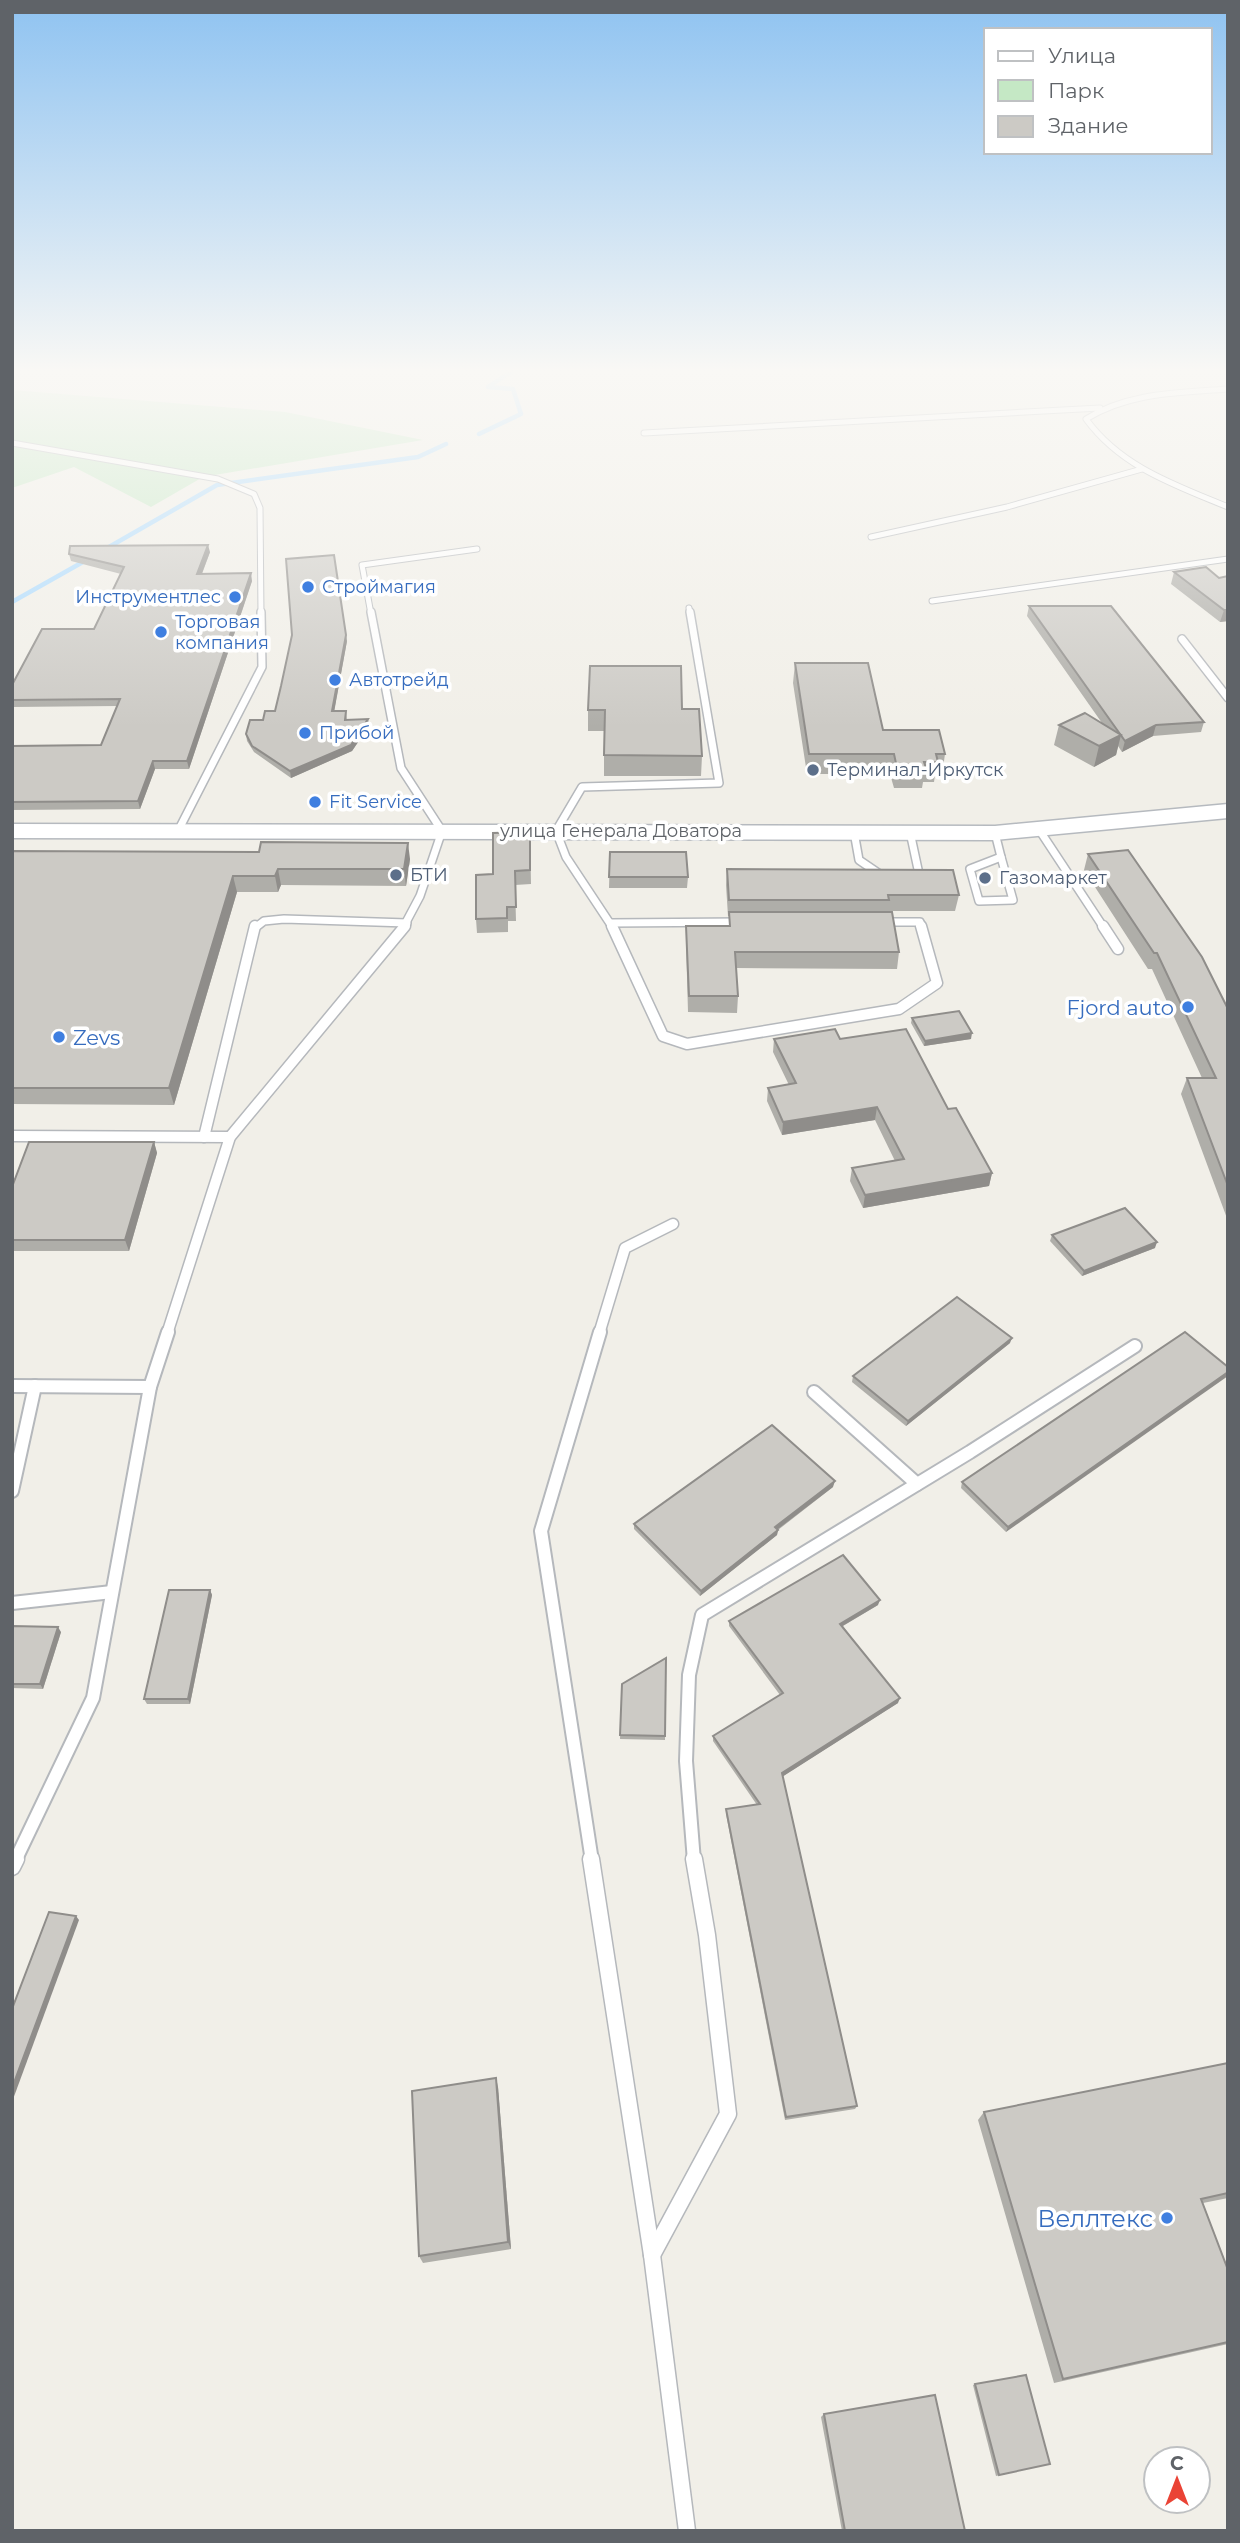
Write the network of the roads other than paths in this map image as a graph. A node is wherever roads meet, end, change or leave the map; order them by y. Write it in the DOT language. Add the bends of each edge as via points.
graph roads {
  1 [pos="244,490"];
  2 [pos="1074,490"];
  3 [pos="1188,490"];
  4 [pos="1228,507"];
  5 [pos="871,537"];
  6 [pos="477,549"];
  7 [pos="1228,559"];
  8 [pos="932,601"];
  9 [pos="689,608"];
  10 [pos="1182,639"];
  11 [pos="1228,698"];
  12 [pos="1228,811"];
  13 [pos="12,831"];
  14 [pos="178,831"];
  15 [pos="442,831"];
  16 [pos="556,831"];
  17 [pos="1040,831"];
  18 [pos="854,832"];
  19 [pos="910,832"];
  20 [pos="995,833"];
  21 [pos="1001,857"];
  22 [pos="746,922"];
  23 [pos="866,922"];
  24 [pos="407,923"];
  25 [pos="611,923"];
  26 [pos="1118,949"];
  27 [pos="12,1136"];
  28 [pos="204,1137"];
  29 [pos="230,1137"];
  30 [pos="673,1224"];
  31 [pos="1135,1346"];
  32 [pos="12,1386"];
  33 [pos="35,1386"];
  34 [pos="150,1387"];
  35 [pos="814,1392"];
  36 [pos="917,1484"];
  37 [pos="12,1491"];
  38 [pos="113,1592"];
  39 [pos="12,1603"];
  40 [pos="12,1867"];
  41 [pos="652,2255"];
  42 [pos="687,2531"];
  1 -- 14 [label="lane" via="254,494 260,508 262,667"];
  2 -- 5 [label="lane"];
  3 -- 4 [label="lane"];
  6 -- 15 [label="lane" via="362,565 401,768"];
  7 -- 8 [label="lane"];
  9 -- 16 [label="lane" via="719,782 582,787"];
  10 -- 11 [label="lane"];
  12 -- 17 [label="street, улица Генерала Доватора" via="1180,812"];
  13 -- 14 [label="street, улица Генерала Доватора"];
  14 -- 15 [label="street, улица Генерала Доватора"];
  15 -- 16 [label="street, улица Генерала Доватора"];
  15 -- 24 [label="lane"];
  16 -- 18 [label="street, улица Генерала Доватора"];
  16 -- 25 [label="lane" via="566,857"];
  17 -- 20 [label="street, улица Генерала Доватора"];
  17 -- 26 [label="lane"];
  18 -- 19 [label="street, улица Генерала Доватора"];
  18 -- 19 [label="lane" via="859,860 881,875 919,874"];
  19 -- 20 [label="street, улица Генерала Доватора"];
  20 -- 21 [label="lane"];
  21 -- 21 [label="lane" via="970,869 979,901 1013,900"];
  22 -- 25 [label="lane"];
  23 -- 25 [label="lane" via="920,922 937,983 899,1009 687,1044 663,1036"];
  24 -- 28 [label="lane" via="284,919 255,926"];
  24 -- 29 [label="lane"];
  27 -- 28 [label="lane"];
  28 -- 29 [label="lane"];
  29 -- 34 [label="lane"];
  30 -- 41 [label="lane" via="625,1248 541,1531"];
  31 -- 36 [label="lane"];
  32 -- 33 [label="lane"];
  33 -- 34 [label="lane"];
  33 -- 37 [label="lane"];
  34 -- 38 [label="lane"];
  35 -- 36 [label="lane"];
  36 -- 41 [label="lane" via="702,1615 689,1675 686,1760 691,1843 728,2114"];
  38 -- 39 [label="lane"];
  38 -- 40 [label="lane" via="93,1698"];
  41 -- 42 [label="lane"];
}
